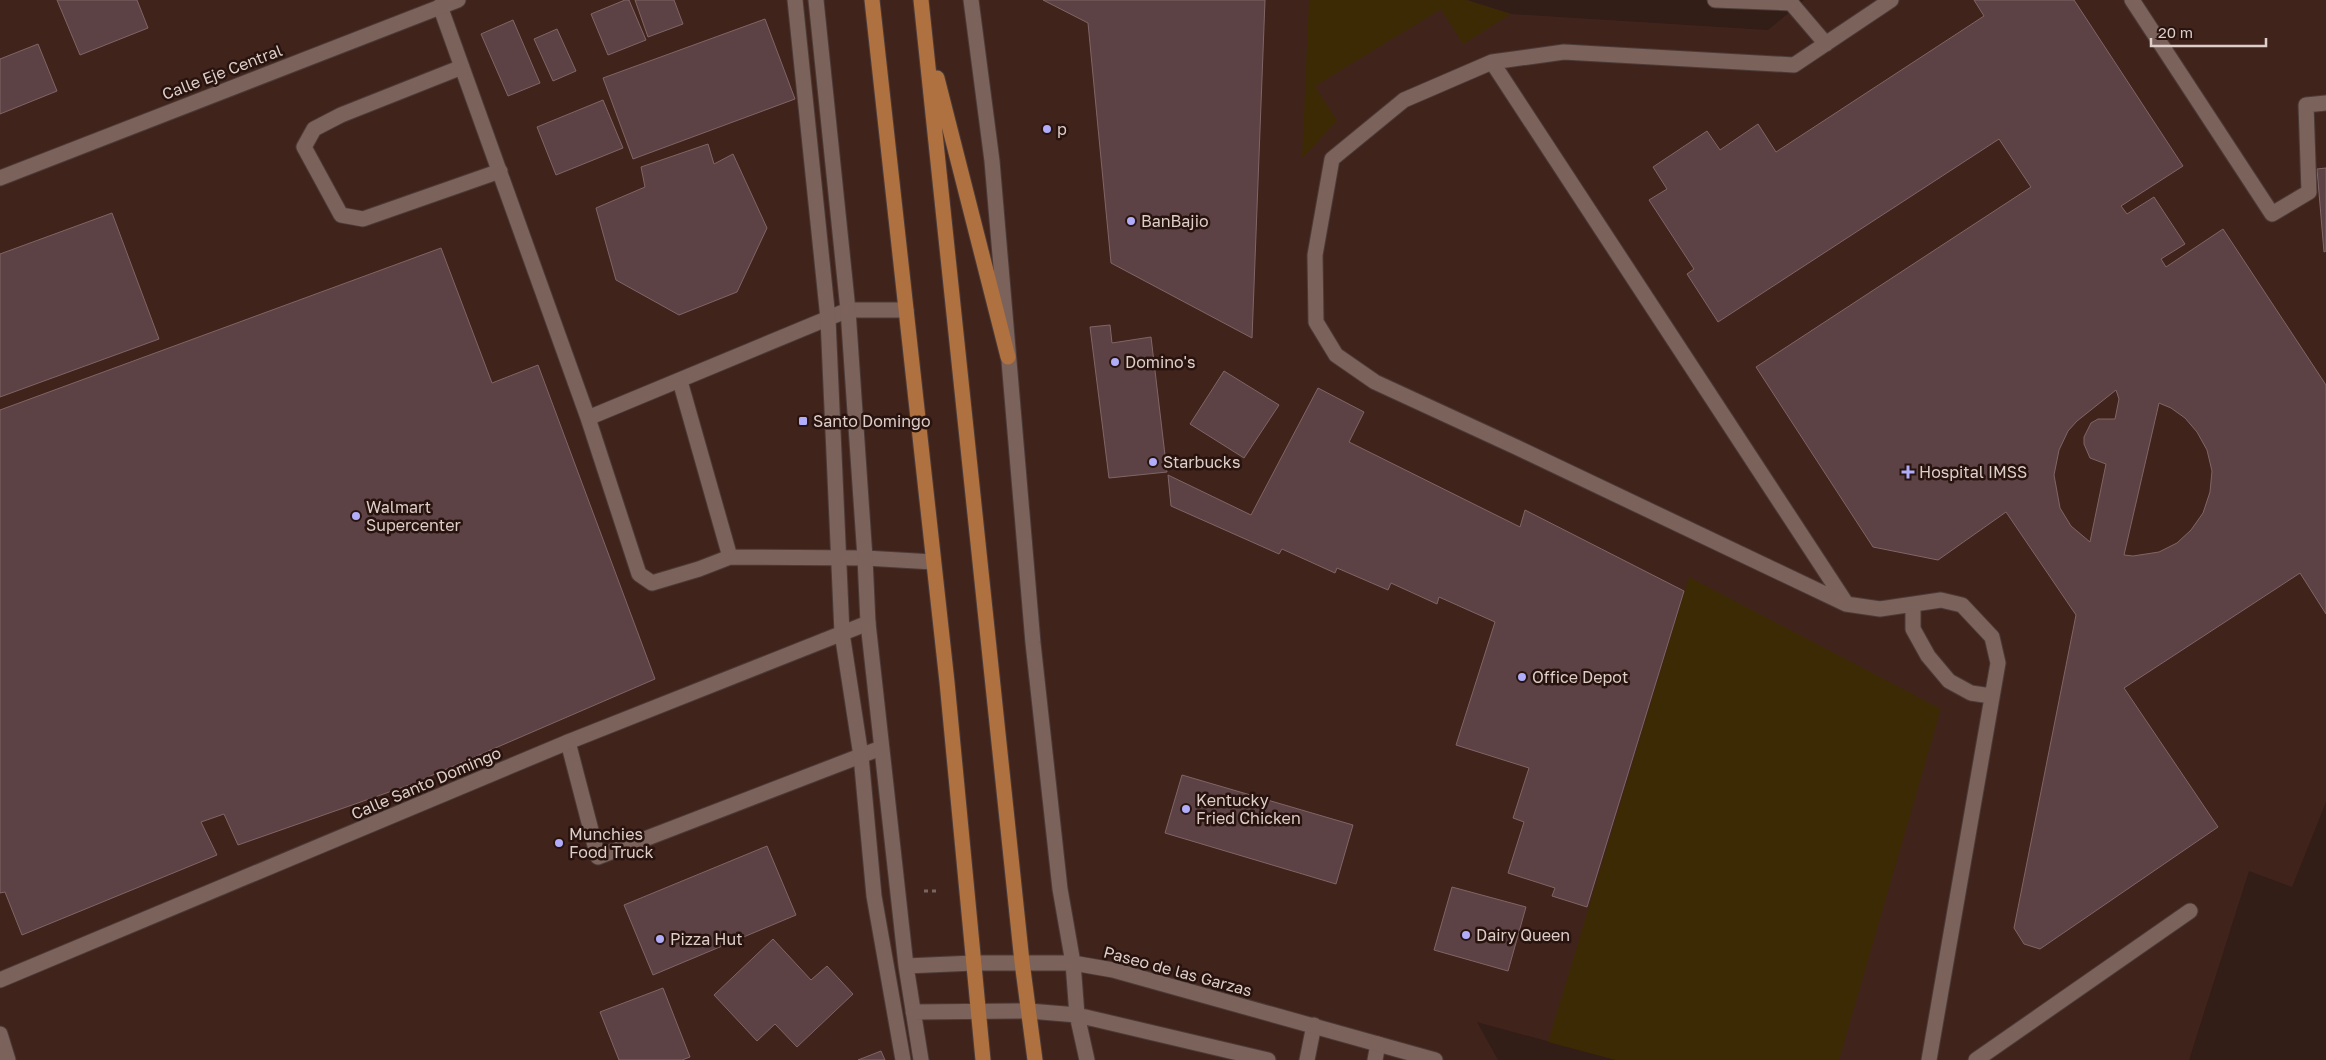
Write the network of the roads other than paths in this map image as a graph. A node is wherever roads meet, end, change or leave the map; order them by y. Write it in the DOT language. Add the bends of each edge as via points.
graph roads {
  1 [pos="458,0"];
  2 [pos="795,0"];
  3 [pos="816,0"];
  4 [pos="872,0"];
  5 [pos="921,0"];
  6 [pos="971,0"];
  7 [pos="1715,0"];
  8 [pos="1891,0"];
  9 [pos="2132,0"];
  10 [pos="1791,2"];
  11 [pos="440,6"];
  12 [pos="924,25"];
  13 [pos="1826,44"];
  14 [pos="1492,62"];
  15 [pos="462,67"];
  16 [pos="2326,103"];
  17 [pos="500,171"];
  18 [pos="0,178"];
  19 [pos="848,310"];
  20 [pos="906,310"];
  21 [pos="828,319"];
  22 [pos="1008,357"];
  23 [pos="680,381"];
  24 [pos="588,418"];
  25 [pos="730,557"];
  26 [pos="839,558"];
  27 [pos="866,558"];
  28 [pos="933,562"];
  29 [pos="1846,604"];
  30 [pos="1913,605"];
  31 [pos="868,623"];
  32 [pos="842,633"];
  33 [pos="1991,696"];
  34 [pos="568,742"];
  35 [pos="881,748"];
  36 [pos="861,756"];
  37 [pos="2190,911"];
  38 [pos="1022,962"];
  39 [pos="974,963"];
  40 [pos="1073,963"];
  41 [pos="906,966"];
  42 [pos="0,980"];
  43 [pos="978,1011"];
  44 [pos="1029,1011"];
  45 [pos="912,1012"];
  46 [pos="1077,1015"];
  47 [pos="1314,1025"];
  48 [pos="0,1034"];
  49 [pos="1378,1044"];
  50 [pos="8,1060"];
  51 [pos="903,1060"];
  52 [pos="921,1060"];
  53 [pos="983,1060"];
  54 [pos="1036,1060"];
  55 [pos="1087,1060"];
  56 [pos="1268,1060"];
  57 [pos="1307,1060"];
  58 [pos="1374,1060"];
  59 [pos="1434,1060"];
  60 [pos="1929,1060"];
  61 [pos="1976,1060"];
  1 -- 11 [label="main road, Calle Eje Central"];
  2 -- 21 [label="main road"];
  3 -- 19 [label="main road"];
  4 -- 20 [label="main road"];
  5 -- 12 [label="main road"];
  6 -- 22 [label="main road" via="992,161"];
  7 -- 10 [label="main road"];
  8 -- 13 [label="main road"];
  9 -- 16 [label="main road" via="2272,214 2309,192 2306,105"];
  10 -- 13 [label="main road"];
  11 -- 15 [label="main road"];
  11 -- 18 [label="main road, Calle Eje Central"];
  12 -- 22 [label="main road"];
  12 -- 38 [label="main road"];
  13 -- 14 [label="main road" via="1794,65 1564,52"];
  14 -- 29 [label="main road"];
  14 -- 29 [label="main road" via="1404,100 1332,159 1315,255 1316,322 1336,355 1375,382"];
  15 -- 17 [label="main road"];
  15 -- 17 [label="main road" via="335,118 314,129 304,147 341,216 363,219"];
  17 -- 24 [label="main road"];
  19 -- 20 [label="main road"];
  19 -- 21 [label="main road"];
  19 -- 27 [label="main road"];
  20 -- 28 [label="main road"];
  21 -- 23 [label="main road"];
  21 -- 26 [label="main road"];
  22 -- 40 [label="main road" via="1029,606 1060,889"];
  23 -- 24 [label="main road"];
  23 -- 25 [label="main road"];
  24 -- 25 [label="main road" via="639,574 646,581 652,583"];
  25 -- 26 [label="main road"];
  26 -- 27 [label="main road"];
  26 -- 32 [label="main road"];
  27 -- 28 [label="main road"];
  27 -- 31 [label="main road"];
  28 -- 39 [label="main road"];
  29 -- 30 [label="main road" via="1880,609"];
  30 -- 33 [label="main road" via="1913,628 1928,656 1950,681 1971,693"];
  30 -- 33 [label="main road" via="1941,600 1962,605 1978,619 1992,637 1998,663"];
  31 -- 32 [label="main road, Calle Santo Domingo"];
  31 -- 35 [label="main road"];
  32 -- 34 [label="main road, Calle Santo Domingo"];
  32 -- 36 [label="main road"];
  33 -- 60 [label="main road"];
  34 -- 36 [label="main road" via="598,857"];
  34 -- 42 [label="main road, Calle Santo Domingo"];
  35 -- 36 [label="main road"];
  35 -- 41 [label="main road"];
  36 -- 51 [label="main road" via="874,896"];
  37 -- 61 [label="main road"];
  38 -- 39 [label="main road, Paseo de las Garzas"];
  38 -- 40 [label="main road, Paseo de las Garzas"];
  38 -- 44 [label="main road"];
  39 -- 41 [label="main road, Paseo de las Garzas"];
  39 -- 43 [label="main road"];
  40 -- 46 [label="main road"];
  40 -- 47 [label="main road, Paseo de las Garzas" via="1113,970"];
  41 -- 45 [label="main road"];
  43 -- 44 [label="main road"];
  43 -- 45 [label="main road"];
  43 -- 53 [label="main road"];
  44 -- 46 [label="main road"];
  44 -- 54 [label="main road"];
  45 -- 52 [label="main road"];
  46 -- 55 [label="main road"];
  46 -- 56 [label="main road"];
  47 -- 49 [label="main road, Paseo de las Garzas"];
  47 -- 57 [label="main road"];
  48 -- 50 [label="main road"];
  49 -- 58 [label="main road"];
  49 -- 59 [label="main road, Paseo de las Garzas"];
}
